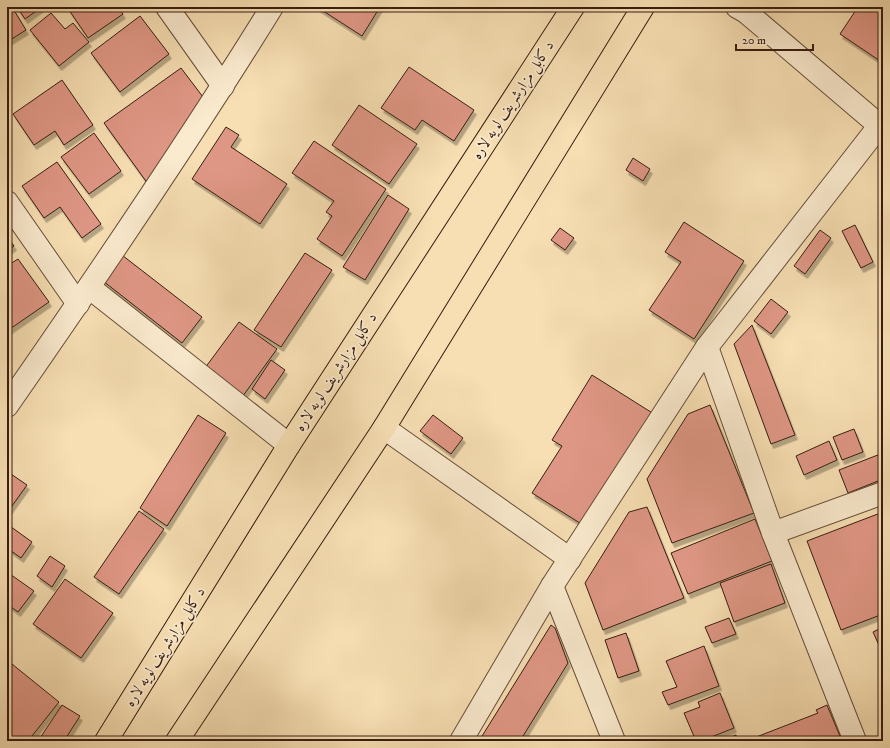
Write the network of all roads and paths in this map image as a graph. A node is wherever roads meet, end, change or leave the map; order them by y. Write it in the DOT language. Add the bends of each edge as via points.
graph roads {
  1 [pos="167,7"];
  2 [pos="272,7"];
  3 [pos="643,7"];
  4 [pos="737,7"];
  5 [pos="567,9"];
  6 [pos="223,86"];
  7 [pos="882,128"];
  8 [pos="7,202"];
  9 [pos="84,296"];
  10 [pos="707,347"];
  11 [pos="7,406"];
  12 [pos="384,428"];
  13 [pos="289,444"];
  14 [pos="883,493"];
  15 [pos="773,533"];
  16 [pos="570,559"];
  17 [pos="552,586"];
  18 [pos="106,741"];
  19 [pos="177,741"];
  20 [pos="461,741"];
  21 [pos="614,741"];
  22 [pos="855,741"];
  1 -- 6 [label="street"];
  2 -- 6 [label="street"];
  3 -- 12 [label="highway"];
  4 -- 7 [label="street"];
  5 -- 13 [label="highway, د کابل مزارشریف لویه لاره"];
  6 -- 9 [label="street"];
  7 -- 10 [label="street"];
  8 -- 9 [label="street"];
  9 -- 11 [label="street"];
  9 -- 13 [label="street"];
  10 -- 15 [label="street"];
  10 -- 16 [label="street"];
  12 -- 16 [label="street"];
  12 -- 19 [label="highway"];
  13 -- 18 [label="highway, د کابل مزارشریف لویه لاره"];
  14 -- 15 [label="street"];
  15 -- 22 [label="street"];
  16 -- 17 [label="street"];
  17 -- 20 [label="street"];
  17 -- 21 [label="street"];
}
